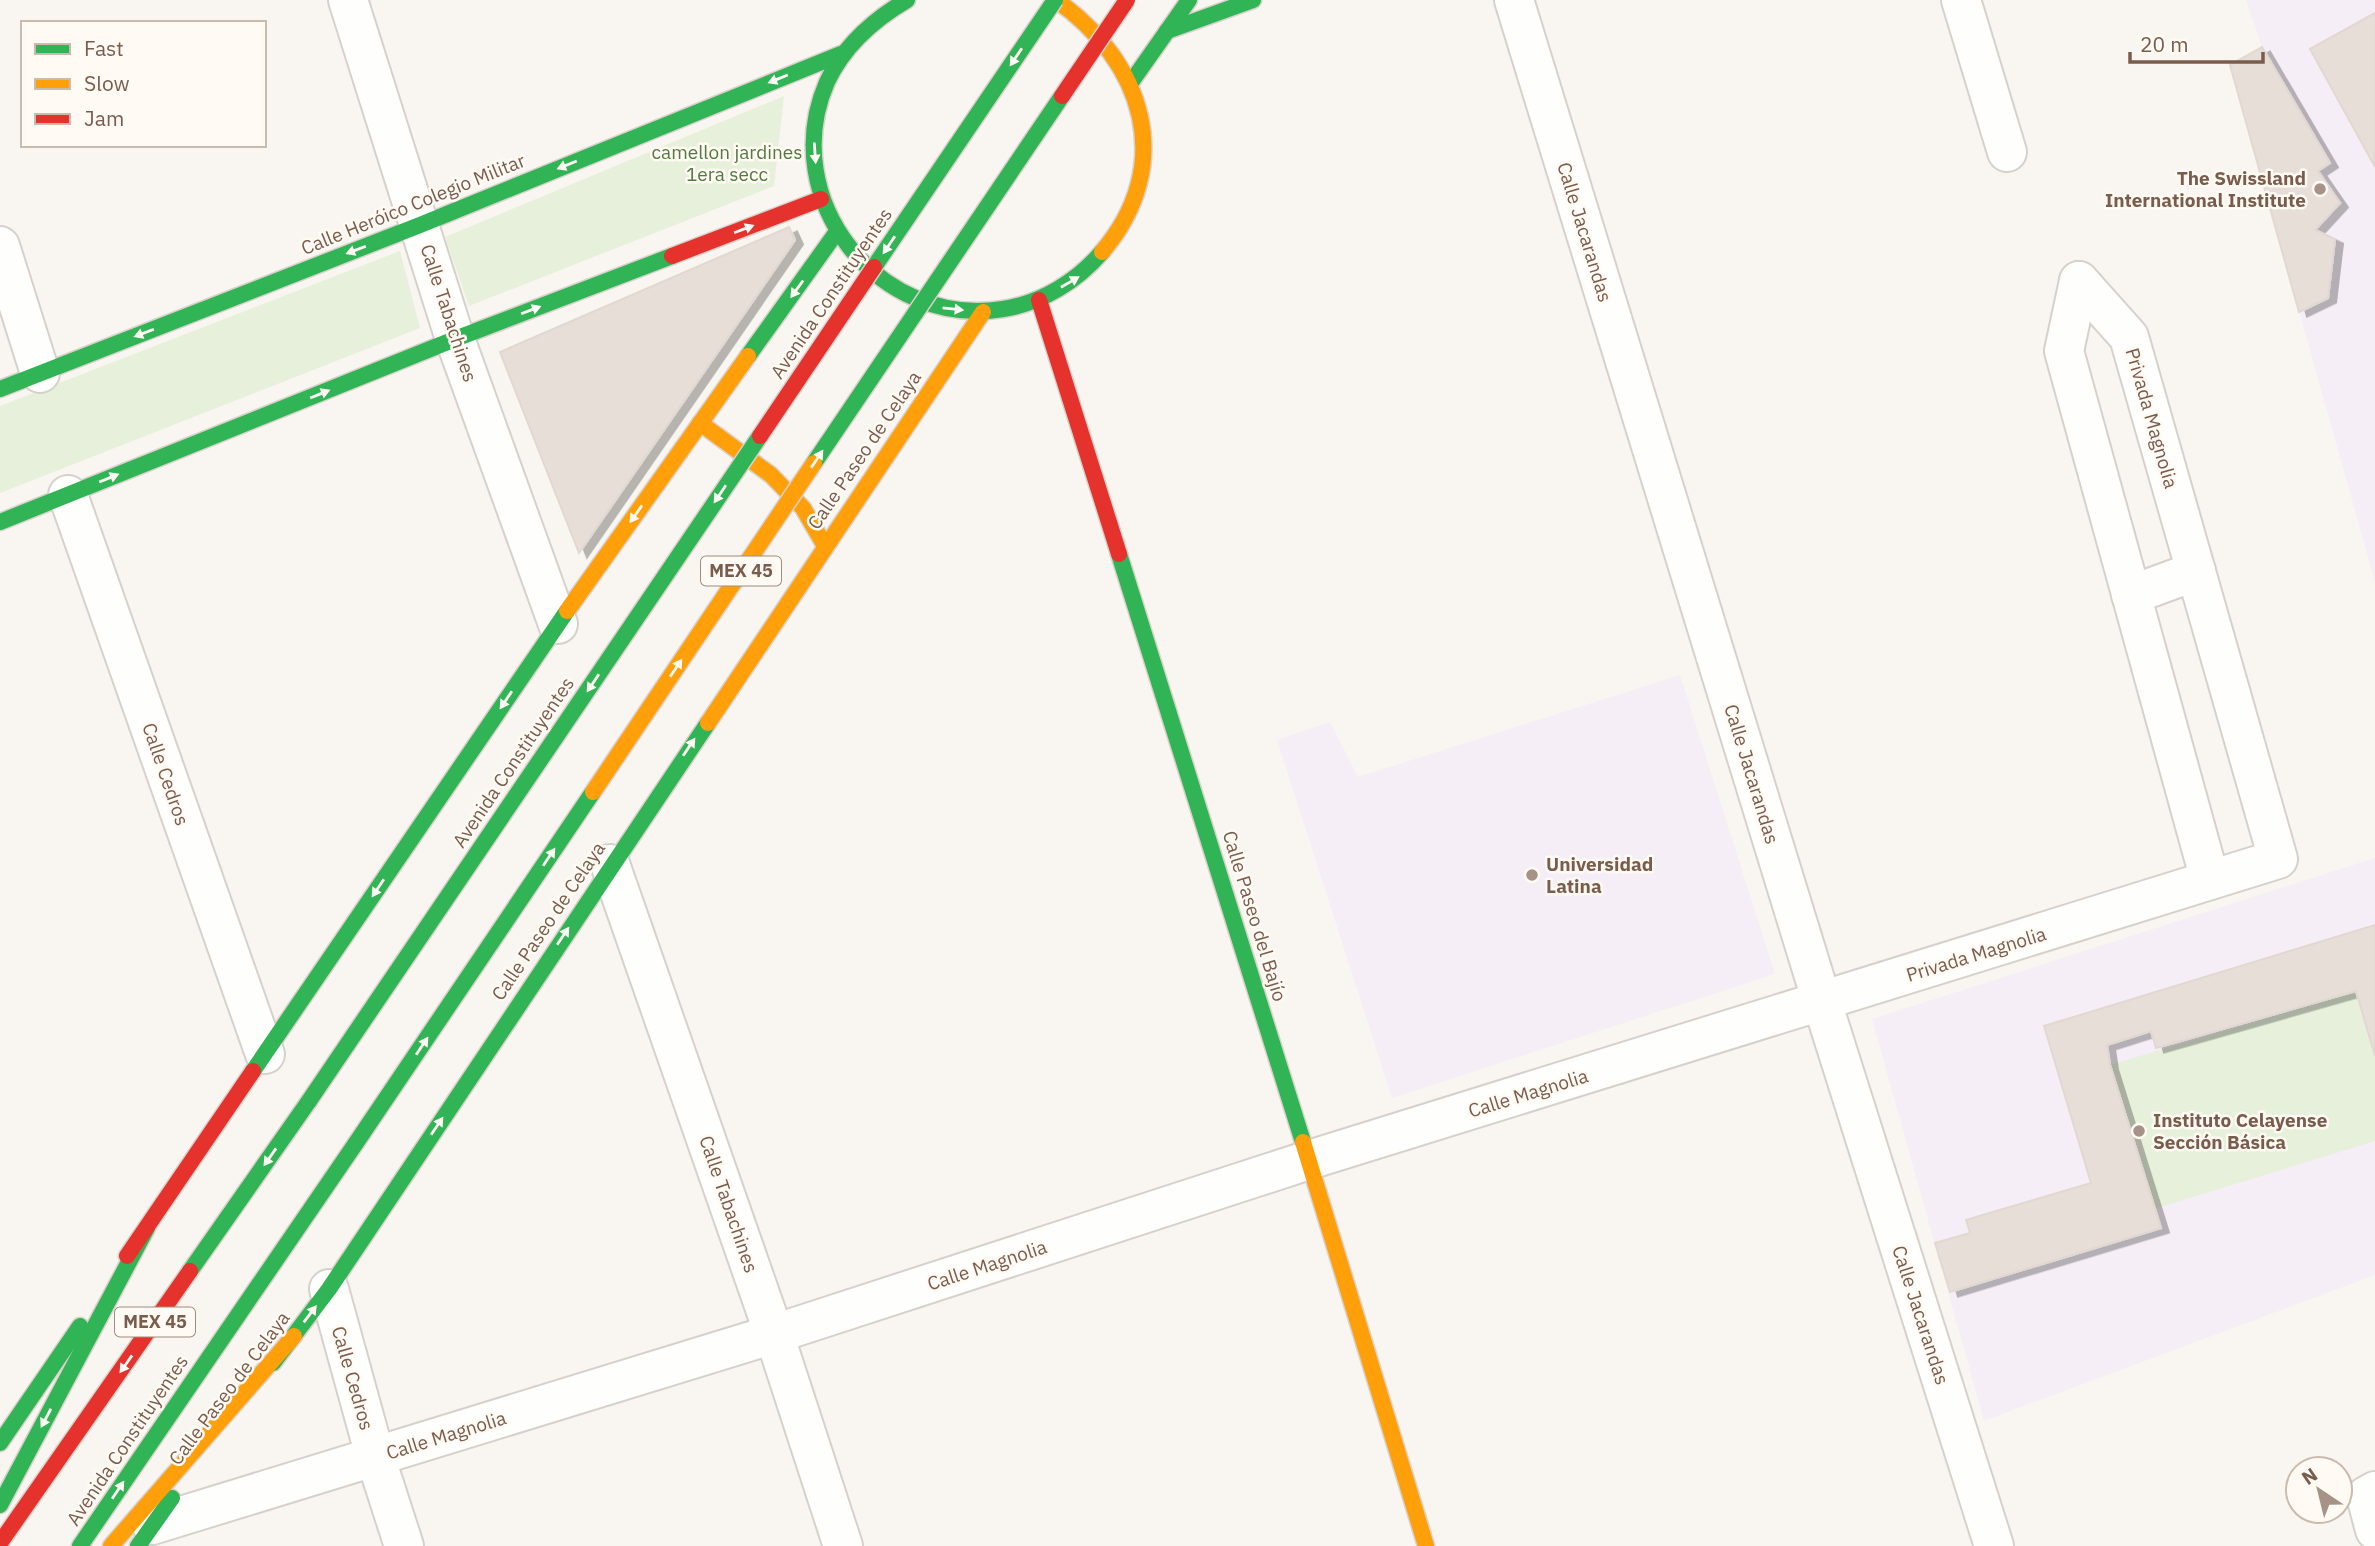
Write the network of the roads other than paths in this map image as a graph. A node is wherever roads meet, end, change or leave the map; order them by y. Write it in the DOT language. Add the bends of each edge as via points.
graph roads {
  1 [pos="348,0"];
  2 [pos="907,0"];
  3 [pos="1055,0"];
  4 [pos="1127,0"];
  5 [pos="1189,0"];
  6 [pos="1253,0"];
  7 [pos="1514,0"];
  8 [pos="1961,0"];
  9 [pos="1167,31"];
  10 [pos="841,54"];
  11 [pos="1132,81"];
  12 [pos="2007,152"];
  13 [pos="821,199"];
  14 [pos="420,225"];
  15 [pos="836,233"];
  16 [pos="0,246"];
  17 [pos="1039,300"];
  18 [pos="983,312"];
  19 [pos="455,339"];
  20 [pos="40,373"];
  21 [pos="0,389"];
  22 [pos="701,423"];
  23 [pos="68,495"];
  24 [pos="0,522"];
  25 [pos="825,546"];
  26 [pos="2196,571"];
  27 [pos="2131,595"];
  28 [pos="558,624"];
  29 [pos="611,864"];
  30 [pos="2210,880"];
  31 [pos="1822,1002"];
  32 [pos="265,1054"];
  33 [pos="1309,1160"];
  34 [pos="147,1228"];
  35 [pos="329,1289"];
  36 [pos="774,1334"];
  37 [pos="294,1335"];
  38 [pos="0,1443"];
  39 [pos="375,1457"];
  40 [pos="0,1506"];
  41 [pos="145,1536"];
  42 [pos="0,1543"];
  43 [pos="80,1546"];
  44 [pos="111,1546"];
  45 [pos="404,1546"];
  46 [pos="843,1546"];
  47 [pos="1426,1546"];
  48 [pos="1994,1546"];
  1 -- 14 [label="street, Calle Tabachines"];
  2 -- 10 [label="main road" via="881,13"];
  3 -- 11 [label="main road" via="1084,18 1112,47"];
  3 -- 42 [label="main road, Avenida Constituyentes / MEX 45, one-way, bridge" via="309,1101"];
  43 -- 4 [label="main road, Avenida Constituyentes / MEX 45, one-way, bridge"];
  5 -- 9 [label="main road"];
  6 -- 9 [label="main road"];
  7 -- 31 [label="street, Calle Jacarandas"];
  8 -- 12 [label="street"];
  9 -- 11 [label="main road"];
  10 -- 13 [label="main road, one-way" via="819,100 813,149"];
  10 -- 14 [label="main road, Calle Heróico Colegio Militar, one-way"];
  17 -- 11 [label="main road, one-way" via="1085,273 1119,233 1140,185 1144,133"];
  13 -- 15 [label="main road"];
  19 -- 13 [label="main road, one-way"];
  14 -- 19 [label="street, Calle Tabachines"];
  14 -- 20 [label="main road, Calle Heróico Colegio Militar, one-way"];
  15 -- 18 [label="main road, one-way" via="864,267 899,292 940,307"];
  15 -- 22 [label="main road, one-way"];
  16 -- 20 [label="street"];
  17 -- 18 [label="main road"];
  17 -- 33 [label="main road, Calle Paseo del Bajío"];
  18 -- 25 [label="main road, Calle Paseo de Celaya"];
  23 -- 19 [label="main road, one-way"];
  19 -- 28 [label="street, Calle Tabachines"];
  20 -- 21 [label="main road, Calle Heróico Colegio Militar"];
  22 -- 25 [label="main road" via="771,475 803,508"];
  22 -- 28 [label="main road, one-way"];
  23 -- 24 [label="main road"];
  23 -- 32 [label="street, Calle Cedros"];
  29 -- 25 [label="main road, Calle Paseo de Celaya, one-way"];
  26 -- 27 [label="street"];
  26 -- 27 [label="street, Privada Magnolia" via="2129,337 2079,281 2064,351"];
  26 -- 30 [label="street, Privada Magnolia" via="2278,859"];
  27 -- 30 [label="street, Privada Magnolia"];
  28 -- 32 [label="main road, one-way"];
  35 -- 29 [label="main road, Calle Paseo de Celaya, one-way"];
  29 -- 36 [label="street, Calle Tabachines"];
  30 -- 31 [label="street, Privada Magnolia"];
  31 -- 33 [label="street, Calle Magnolia"];
  31 -- 48 [label="street, Calle Jacarandas"];
  32 -- 34 [label="main road"];
  33 -- 36 [label="street, Calle Magnolia"];
  33 -- 47 [label="main road, Calle Paseo del Bajío"];
  34 -- 38 [label="main road"];
  34 -- 40 [label="main road, one-way"];
  37 -- 35 [label="main road, Calle Paseo de Celaya, one-way"];
  35 -- 39 [label="street, Calle Cedros"];
  36 -- 39 [label="street, Calle Magnolia"];
  36 -- 46 [label="street, Calle Tabachines"];
  37 -- 41 [label="main road, Calle Paseo de Celaya"];
  37 -- 44 [label="main road"];
  39 -- 41 [label="street, Calle Magnolia"];
  39 -- 45 [label="street, Calle Cedros"];
}
